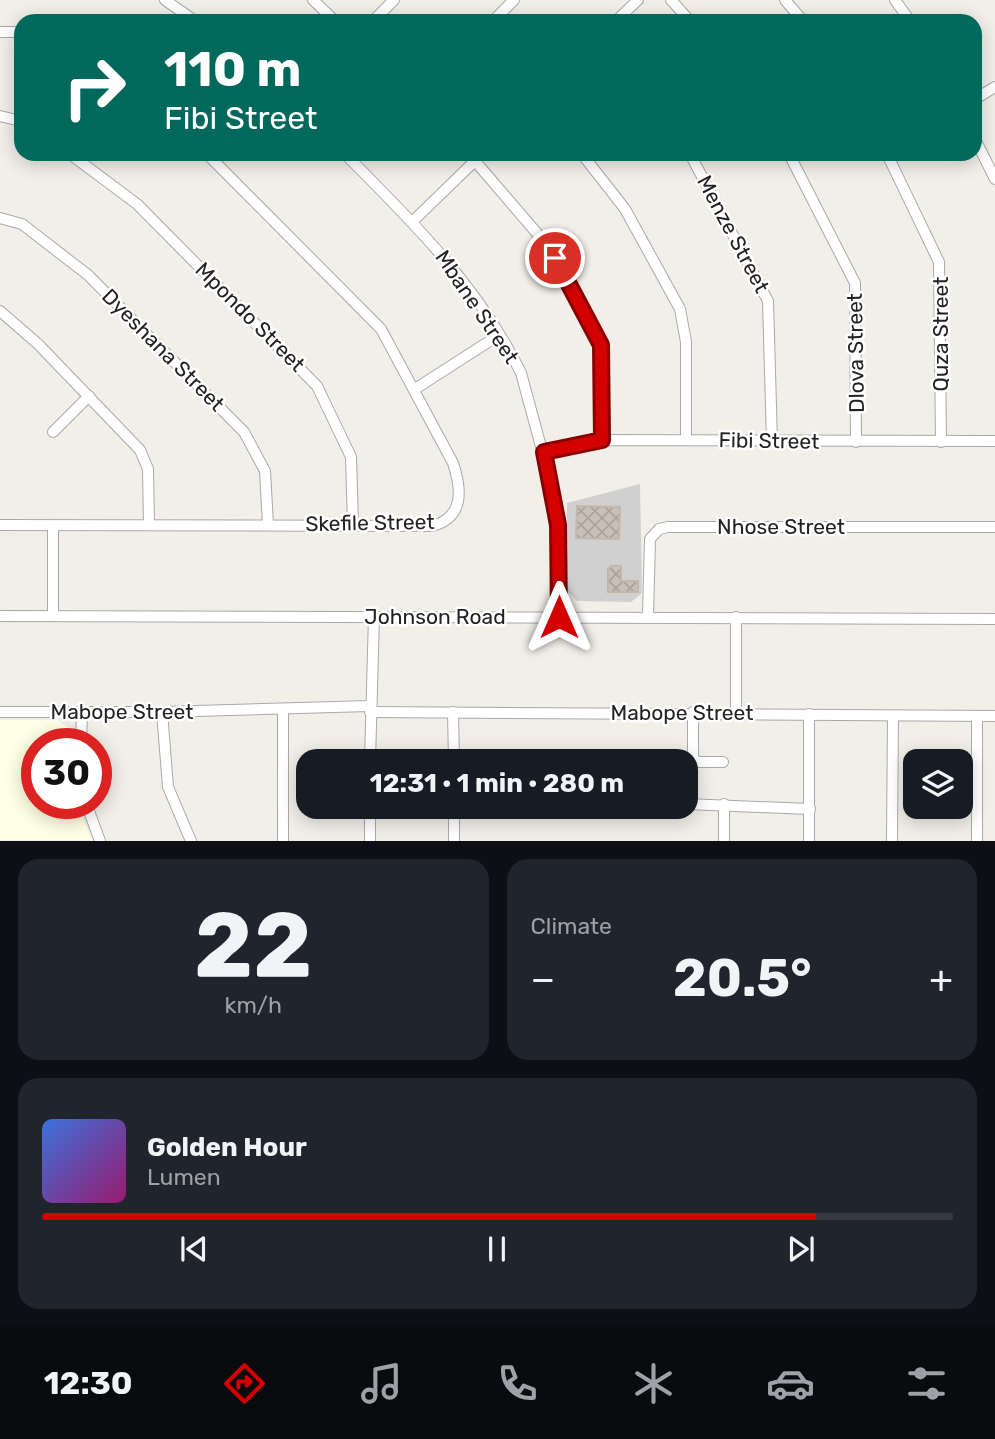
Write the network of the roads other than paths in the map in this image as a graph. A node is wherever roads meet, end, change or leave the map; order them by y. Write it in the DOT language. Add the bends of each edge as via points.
graph roads {
  1 [pos="164,0"];
  2 [pos="313,0"];
  3 [pos="394,0"];
  4 [pos="514,0"];
  5 [pos="638,0"];
  6 [pos="671,0"];
  7 [pos="785,0"];
  8 [pos="185,14"];
  9 [pos="328,14"];
  10 [pos="380,14"];
  11 [pos="500,14"];
  12 [pos="624,14"];
  13 [pos="684,14"];
  14 [pos="797,14"];
  15 [pos="982,152"];
  16 [pos="79,161"];
  17 [pos="214,161"];
  18 [pos="357,161"];
  19 [pos="475,161"];
  20 [pos="480,161"];
  21 [pos="587,161"];
  22 [pos="694,161"];
  23 [pos="793,161"];
  24 [pos="890,161"];
  25 [pos="994,174"];
  26 [pos="0,218"];
  27 [pos="412,222"];
  28 [pos="0,311"];
  29 [pos="499,335"];
  30 [pos="415,389"];
  31 [pos="89,396"];
  32 [pos="53,432"];
  33 [pos="602,440"];
  34 [pos="686,440"];
  35 [pos="772,442"];
  36 [pos="856,442"];
  37 [pos="941,442"];
  38 [pos="995,442"];
  39 [pos="544,452"];
  40 [pos="149,524"];
  41 [pos="0,525"];
  42 [pos="268,525"];
  43 [pos="353,525"];
  44 [pos="53,526"];
  45 [pos="995,527"];
  46 [pos="0,616"];
  47 [pos="53,616"];
  48 [pos="374,616"];
  49 [pos="648,616"];
  50 [pos="559,617"];
  51 [pos="736,617"];
  52 [pos="995,619"];
  53 [pos="283,709"];
  54 [pos="370,709"];
  55 [pos="0,712"];
  56 [pos="162,712"];
  57 [pos="453,712"];
  58 [pos="692,712"];
  59 [pos="736,712"];
  60 [pos="82,713"];
  61 [pos="809,714"];
  62 [pos="893,716"];
  63 [pos="977,716"];
  64 [pos="995,716"];
  65 [pos="82,728"];
  66 [pos="370,749"];
  67 [pos="454,749"];
  68 [pos="723,762"];
  69 [pos="698,803"];
  70 [pos="724,804"];
  71 [pos="810,808"];
  72 [pos="92,819"];
  73 [pos="370,819"];
  74 [pos="454,819"];
  75 [pos="100,841"];
  76 [pos="191,841"];
  77 [pos="283,841"];
  78 [pos="370,841"];
  79 [pos="454,841"];
  80 [pos="724,841"];
  81 [pos="810,841"];
  82 [pos="892,841"];
  83 [pos="977,841"];
  1 -- 8 [label="street"];
  2 -- 9 [label="street"];
  3 -- 10 [label="street"];
  4 -- 11 [label="street"];
  5 -- 12 [label="street"];
  6 -- 13 [label="street"];
  7 -- 14 [label="street"];
  15 -- 25 [label="street"];
  16 -- 43 [label="street, Mpondo Street" via="137,204 317,386 351,457"];
  17 -- 30 [label="street, Skefile Street" via="381,329"];
  18 -- 27 [label="street, Mbane Street"];
  19 -- 27 [label="street"];
  20 -- 33 [label="street" via="541,238 596,332 602,355"];
  21 -- 34 [label="street" via="625,209 683,319"];
  22 -- 35 [label="street, Menze Street" via="768,301"];
  23 -- 36 [label="street, Dlova Street" via="855,283"];
  24 -- 37 [label="street, Quza Street" via="939,262"];
  26 -- 42 [label="street, Dyeshana Street" via="22,224 78,266 244,432 265,471"];
  27 -- 29 [label="street, Mbane Street" via="455,269"];
  28 -- 31 [label="street"];
  29 -- 30 [label="street"];
  29 -- 39 [label="street, Mbane Street" via="521,373"];
  30 -- 43 [label="street, Skefile Street" via="453,463 457,510 448,521 432,526"];
  31 -- 32 [label="street"];
  31 -- 40 [label="street" via="133,440 145,459"];
  33 -- 34 [label="street, Fibi Street"];
  33 -- 39 [label="street, Fibi Street"];
  34 -- 35 [label="street, Fibi Street"];
  35 -- 36 [label="street, Fibi Street"];
  36 -- 37 [label="street, Fibi Street"];
  37 -- 38 [label="street, Fibi Street"];
  39 -- 50 [label="street, Mbane Street" via="558,525"];
  40 -- 42 [label="street, Skefile Street"];
  40 -- 44 [label="street, Skefile Street"];
  41 -- 44 [label="street, Skefile Street"];
  42 -- 43 [label="street, Skefile Street"];
  44 -- 47 [label="street"];
  45 -- 49 [label="street, Nhose Street" via="659,529 649,546"];
  46 -- 47 [label="street, Johnson Road"];
  47 -- 48 [label="street, Johnson Road"];
  48 -- 50 [label="street, Johnson Road"];
  48 -- 54 [label="street"];
  49 -- 50 [label="street, Johnson Road"];
  49 -- 51 [label="street, Johnson Road"];
  51 -- 52 [label="street, Johnson Road"];
  51 -- 59 [label="street"];
  53 -- 54 [label="street, Mabope Street"];
  53 -- 56 [label="street, Mabope Street"];
  53 -- 77 [label="street"];
  54 -- 57 [label="street, Mabope Street"];
  54 -- 66 [label="street"];
  55 -- 60 [label="street, Mabope Street"];
  56 -- 60 [label="street, Mabope Street"];
  56 -- 76 [label="street" via="168,787"];
  57 -- 58 [label="street, Mabope Street"];
  57 -- 67 [label="street"];
  58 -- 59 [label="street, Mabope Street"];
  58 -- 68 [label="street" via="693,758"];
  59 -- 61 [label="street, Mabope Street"];
  60 -- 65 [label="street"];
  61 -- 62 [label="street, Mabope Street"];
  61 -- 71 [label="street"];
  62 -- 63 [label="street, Mabope Street"];
  62 -- 82 [label="street"];
  63 -- 64 [label="street, Mabope Street"];
  63 -- 83 [label="street"];
  69 -- 70 [label="street"];
  70 -- 71 [label="street"];
  70 -- 80 [label="street"];
  71 -- 81 [label="street"];
  72 -- 75 [label="street"];
  73 -- 78 [label="street"];
  74 -- 79 [label="street"];
}
